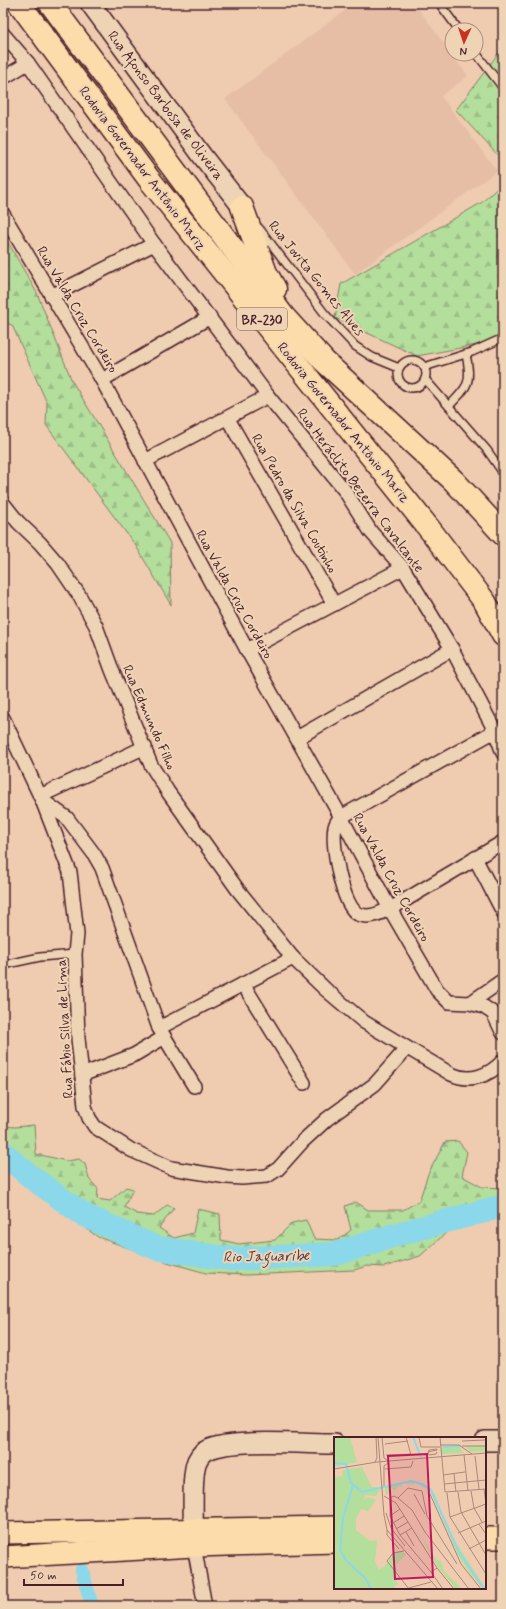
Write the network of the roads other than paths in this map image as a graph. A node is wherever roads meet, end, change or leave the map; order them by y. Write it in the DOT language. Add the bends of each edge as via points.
graph roads {
  1 [pos="19,3"];
  2 [pos="50,3"];
  3 [pos="90,3"];
  4 [pos="439,3"];
  5 [pos="453,22"];
  6 [pos="3,34"];
  7 [pos="484,62"];
  8 [pos="28,63"];
  9 [pos="3,78"];
  10 [pos="503,88"];
  11 [pos="242,207"];
  12 [pos="3,214"];
  13 [pos="154,244"];
  14 [pos="51,296"];
  15 [pos="210,317"];
  16 [pos="503,338"];
  17 [pos="466,354"];
  18 [pos="324,361"];
  19 [pos="424,367"];
  20 [pos="399,368"];
  21 [pos="425,379"];
  22 [pos="102,380"];
  23 [pos="268,396"];
  24 [pos="449,406"];
  25 [pos="228,419"];
  26 [pos="145,461"];
  27 [pos="503,473"];
  28 [pos="3,503"];
  29 [pos="503,534"];
  30 [pos="403,568"];
  31 [pos="334,604"];
  32 [pos="503,635"];
  33 [pos="452,649"];
  34 [pos="247,650"];
  35 [pos="3,718"];
  36 [pos="495,731"];
  37 [pos="297,738"];
  38 [pos="145,747"];
  39 [pos="503,753"];
  40 [pos="41,798"];
  41 [pos="341,817"];
  42 [pos="503,842"];
  43 [pos="475,858"];
  44 [pos="390,909"];
  45 [pos="503,912"];
  46 [pos="75,954"];
  47 [pos="293,958"];
  48 [pos="3,965"];
  49 [pos="503,980"];
  50 [pos="243,984"];
  51 [pos="470,1003"];
  52 [pos="161,1033"];
  53 [pos="503,1033"];
  54 [pos="406,1049"];
  55 [pos="503,1061"];
  56 [pos="82,1075"];
  57 [pos="304,1083"];
  58 [pos="194,1086"];
  59 [pos="503,1441"];
  60 [pos="486,1442"];
  61 [pos="334,1444"];
  62 [pos="486,1525"];
  63 [pos="503,1525"];
  64 [pos="334,1527"];
  65 [pos="3,1532"];
  66 [pos="194,1537"];
  67 [pos="486,1538"];
  68 [pos="503,1538"];
  69 [pos="334,1542"];
  70 [pos="3,1557"];
  71 [pos="205,1606"];
  1 -- 32 [label="highway, Rodovia Governador Antônio Mariz / BR-230" via="149,179 431,531 485,602"];
  2 -- 18 [label="highway, Rodovia Governador Antônio Mariz / BR-230" via="284,317"];
  3 -- 11 [label="street, Rua Afonso Barbosa de Oliveira"];
  4 -- 5 [label="lane"];
  6 -- 8 [label="street, Rua Heráclito Bezerra Cavalcante"];
  7 -- 10 [label="lane"];
  8 -- 9 [label="street"];
  8 -- 13 [label="street, Rua Heráclito Bezerra Cavalcante"];
  11 -- 18 [label="highway" via="266,273 275,290 316,343"];
  11 -- 20 [label="lane, Rua Jovita Gomes Alves" via="325,314 355,346 372,357"];
  12 -- 14 [label="street, Rua Valda Cruz Cordeiro"];
  13 -- 14 [label="street"];
  13 -- 15 [label="street, Rua Heráclito Bezerra Cavalcante"];
  14 -- 22 [label="street, Rua Valda Cruz Cordeiro"];
  15 -- 22 [label="street"];
  15 -- 23 [label="street, Rua Heráclito Bezerra Cavalcante"];
  16 -- 17 [label="lane"];
  17 -- 19 [label="lane"];
  17 -- 24 [label="lane" via="471,374 464,390"];
  18 -- 29 [label="highway, Rodovia Governador Antônio Mariz / BR-230" via="454,481"];
  19 -- 20 [label="lane" via="415,360 408,360"];
  19 -- 21 [label="lane"];
  20 -- 21 [label="lane" via="399,380 405,386 412,388 420,385"];
  21 -- 24 [label="lane"];
  22 -- 26 [label="street, Rua Valda Cruz Cordeiro"];
  23 -- 25 [label="street"];
  23 -- 30 [label="street, Rua Heráclito Bezerra Cavalcante" via="345,491 371,532"];
  24 -- 27 [label="lane"];
  25 -- 26 [label="street"];
  25 -- 31 [label="street, Rua Pedro da Silva Coutinho"];
  26 -- 34 [label="street, Rua Valda Cruz Cordeiro"];
  28 -- 38 [label="street, Rua Edmundo Filho" via="40,543 79,595 96,626"];
  30 -- 31 [label="street"];
  30 -- 33 [label="street, Rua Heráclito Bezerra Cavalcante"];
  31 -- 34 [label="street"];
  33 -- 36 [label="street, Rua Heráclito Bezerra Cavalcante"];
  33 -- 37 [label="street"];
  34 -- 37 [label="street, Rua Valda Cruz Cordeiro"];
  35 -- 40 [label="street, Rua Fábio Silva de Lima"];
  36 -- 39 [label="street, Rua Heráclito Bezerra Cavalcante"];
  36 -- 41 [label="street"];
  37 -- 41 [label="street, Rua Valda Cruz Cordeiro"];
  38 -- 40 [label="street"];
  38 -- 47 [label="street, Rua Edmundo Filho" via="151,765 168,792 238,890"];
  40 -- 46 [label="street, Rua Fábio Silva de Lima" via="70,872 76,926"];
  40 -- 52 [label="street, Rua Fábio Silva de Lima" via="67,818 102,868"];
  41 -- 44 [label="street, Rua Valda Cruz Cordeiro"];
  41 -- 44 [label="street" via="335,826 334,846 349,906 358,914 366,916"];
  42 -- 43 [label="street"];
  43 -- 44 [label="street"];
  43 -- 45 [label="street"];
  44 -- 51 [label="street, Rua Valda Cruz Cordeiro" via="437,990 449,1002"];
  46 -- 48 [label="lane" via="40,957"];
  46 -- 56 [label="street, Rua Fábio Silva de Lima"];
  47 -- 50 [label="street"];
  47 -- 54 [label="street, Rua Edmundo Filho" via="364,1022"];
  49 -- 51 [label="street"];
  50 -- 52 [label="street"];
  50 -- 57 [label="street"];
  51 -- 53 [label="street" via="490,1011"];
  52 -- 56 [label="street" via="134,1055"];
  52 -- 58 [label="street, Rua Fábio Silva de Lima"];
  54 -- 55 [label="street, Rua Edmundo Filho" via="461,1077 482,1077"];
  54 -- 56 [label="street, Rua Fábio Silva de Lima" via="375,1084 327,1119 278,1169 267,1176 256,1178 227,1177 171,1168 131,1150 102,1133 89,1118 85,1106"];
  59 -- 60 [label="street"];
  61 -- 66 [label="street" via="254,1443 205,1450 194,1473"];
  62 -- 63 [label="main road"];
  64 -- 66 [label="main road"];
  65 -- 66 [label="main road"];
  66 -- 69 [label="main road"];
  66 -- 70 [label="main road"];
  66 -- 71 [label="street"];
  67 -- 68 [label="main road"];
}
